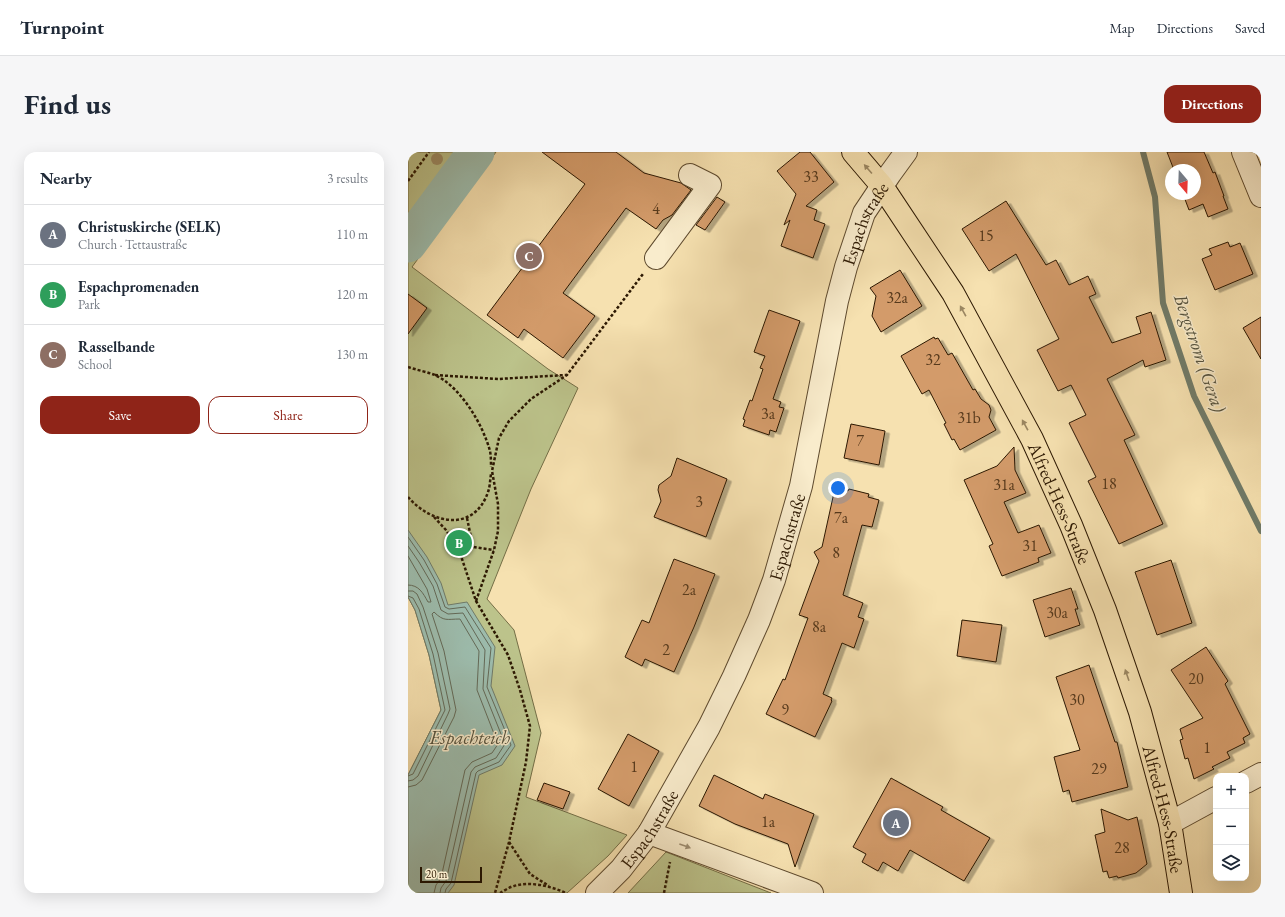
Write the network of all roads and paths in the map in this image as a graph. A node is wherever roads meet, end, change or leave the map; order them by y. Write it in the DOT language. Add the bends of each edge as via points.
graph roads {
  1 [pos="429,152"];
  2 [pos="853,152"];
  3 [pos="906,152"];
  4 [pos="1243,152"];
  5 [pos="690,175"];
  6 [pos="408,181"];
  7 [pos="882,186"];
  8 [pos="1261,196"];
  9 [pos="656,258"];
  10 [pos="408,367"];
  11 [pos="435,375"];
  12 [pos="567,375"];
  13 [pos="492,471"];
  14 [pos="408,497"];
  15 [pos="434,517"];
  16 [pos="467,518"];
  17 [pos="473,547"];
  18 [pos="494,550"];
  19 [pos="460,553"];
  20 [pos="476,601"];
  21 [pos="1261,774"];
  22 [pos="1249,780"];
  23 [pos="1213,800"];
  24 [pos="1170,822"];
  25 [pos="649,833"];
  26 [pos="509,842"];
  27 [pos="674,842"];
  28 [pos="549,886"];
  29 [pos="495,893"];
  30 [pos="500,893"];
  31 [pos="566,893"];
  32 [pos="597,893"];
  33 [pos="664,893"];
  34 [pos="812,893"];
  35 [pos="1181,893"];
  1 -- 6 [label="path"];
  7 -- 2 [label="main road, Alfred-Hess-Straße, one-way"];
  3 -- 7 [label="street, Espachstraße"];
  4 -- 8 [label="street"];
  5 -- 9 [label="street" via="710,185"];
  24 -- 7 [label="main road, Alfred-Hess-Straße, one-way" via="1140,712 1105,610 1071,524 1032,439 953,294"];
  7 -- 25 [label="street, Espachstraße" via="864,213 846,267 801,486 774,580 759,620 722,701"];
  9 -- 12 [label="path"];
  10 -- 11 [label="path"];
  11 -- 12 [label="path" via="498,378"];
  11 -- 13 [label="path" via="460,397 482,430 490,452"];
  12 -- 13 [label="path" via="531,399 509,421 499,438"];
  13 -- 16 [label="path" via="489,492 479,510"];
  13 -- 18 [label="path" via="498,504 498,531"];
  14 -- 15 [label="path"];
  15 -- 16 [label="path" via="453,521"];
  15 -- 19 [label="path" via="446,530"];
  16 -- 17 [label="path"];
  17 -- 18 [label="path"];
  17 -- 19 [label="path"];
  18 -- 20 [label="path"];
  19 -- 20 [label="path"];
  20 -- 26 [label="path" via="508,655 530,726 526,762"];
  21 -- 22 [label="street"];
  23 -- 24 [label="street"];
  24 -- 35 [label="main road, Alfred-Hess-Straße"];
  25 -- 27 [label="street"];
  25 -- 32 [label="street, Espachstraße" via="622,869"];
  26 -- 28 [label="path" via="530,874"];
  26 -- 29 [label="path"];
  27 -- 33 [label="path"];
  27 -- 34 [label="street, one-way"];
  28 -- 30 [label="path" via="514,886"];
  28 -- 31 [label="path"];
}
